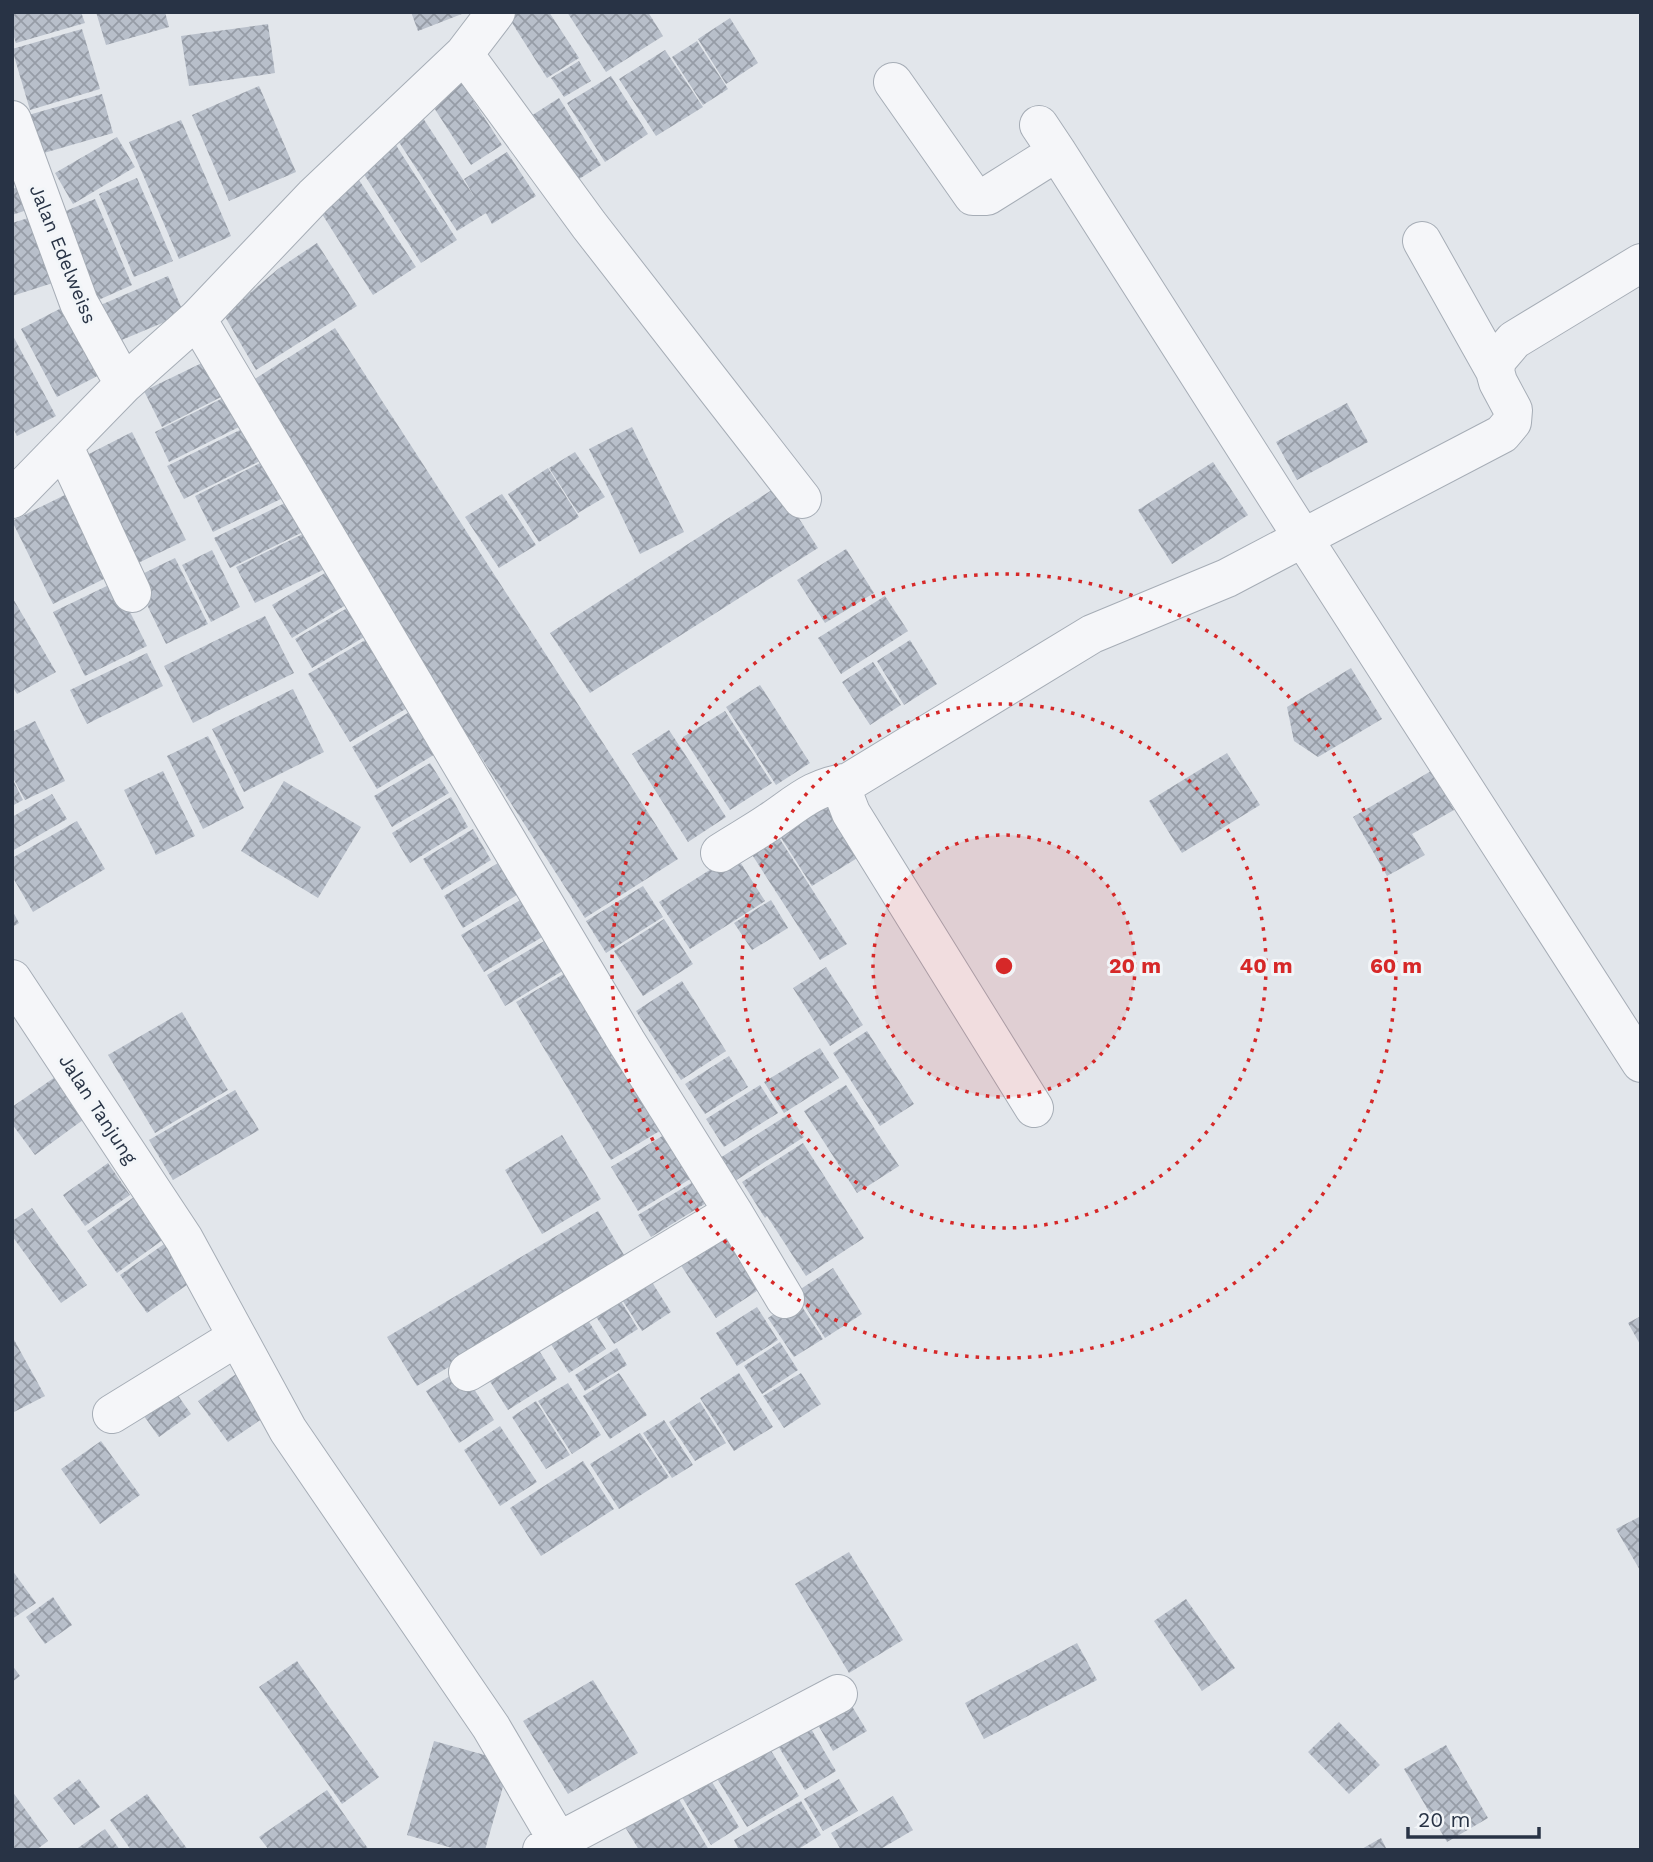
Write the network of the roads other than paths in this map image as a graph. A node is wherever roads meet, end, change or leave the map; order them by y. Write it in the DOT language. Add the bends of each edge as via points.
graph roads {
  1 [pos="496,12"];
  2 [pos="464,54"];
  3 [pos="893,82"];
  4 [pos="12,120"];
  5 [pos="1422,241"];
  6 [pos="1641,262"];
  7 [pos="197,319"];
  8 [pos="1495,371"];
  9 [pos="124,384"];
  10 [pos="64,447"];
  11 [pos="12,499"];
  12 [pos="802,499"];
  13 [pos="1303,538"];
  14 [pos="131,593"];
  15 [pos="849,782"];
  16 [pos="720,853"];
  17 [pos="12,979"];
  18 [pos="1641,1063"];
  19 [pos="1034,1108"];
  20 [pos="733,1212"];
  21 [pos="785,1299"];
  22 [pos="237,1337"];
  23 [pos="468,1372"];
  24 [pos="112,1414"];
  25 [pos="838,1694"];
  26 [pos="550,1845"];
  1 -- 2 [label="street"];
  2 -- 7 [label="street" via="314,196"];
  2 -- 12 [label="street" via="589,225"];
  3 -- 13 [label="street" via="973,196 987,196 1048,138"];
  4 -- 9 [label="street, Jalan Edelweiss" via="79,303"];
  5 -- 8 [label="street"];
  6 -- 8 [label="street" via="1514,340 1497,360"];
  7 -- 9 [label="street"];
  7 -- 20 [label="street" via="626,1041"];
  8 -- 13 [label="street" via="1513,410 1512,422 1502,434"];
  9 -- 10 [label="street"];
  10 -- 11 [label="street"];
  10 -- 14 [label="street"];
  13 -- 15 [label="street" via="1227,578 1092,634"];
  13 -- 18 [label="street"];
  15 -- 16 [label="street" via="810,793"];
  15 -- 19 [label="street" via="844,794 852,813"];
  17 -- 22 [label="street, Jalan Tanjung" via="184,1239"];
  20 -- 21 [label="street"];
  20 -- 23 [label="street"];
  22 -- 24 [label="street"];
  22 -- 26 [label="street, Jalan Tanjung" via="288,1430 491,1727"];
  25 -- 26 [label="street"];
}
